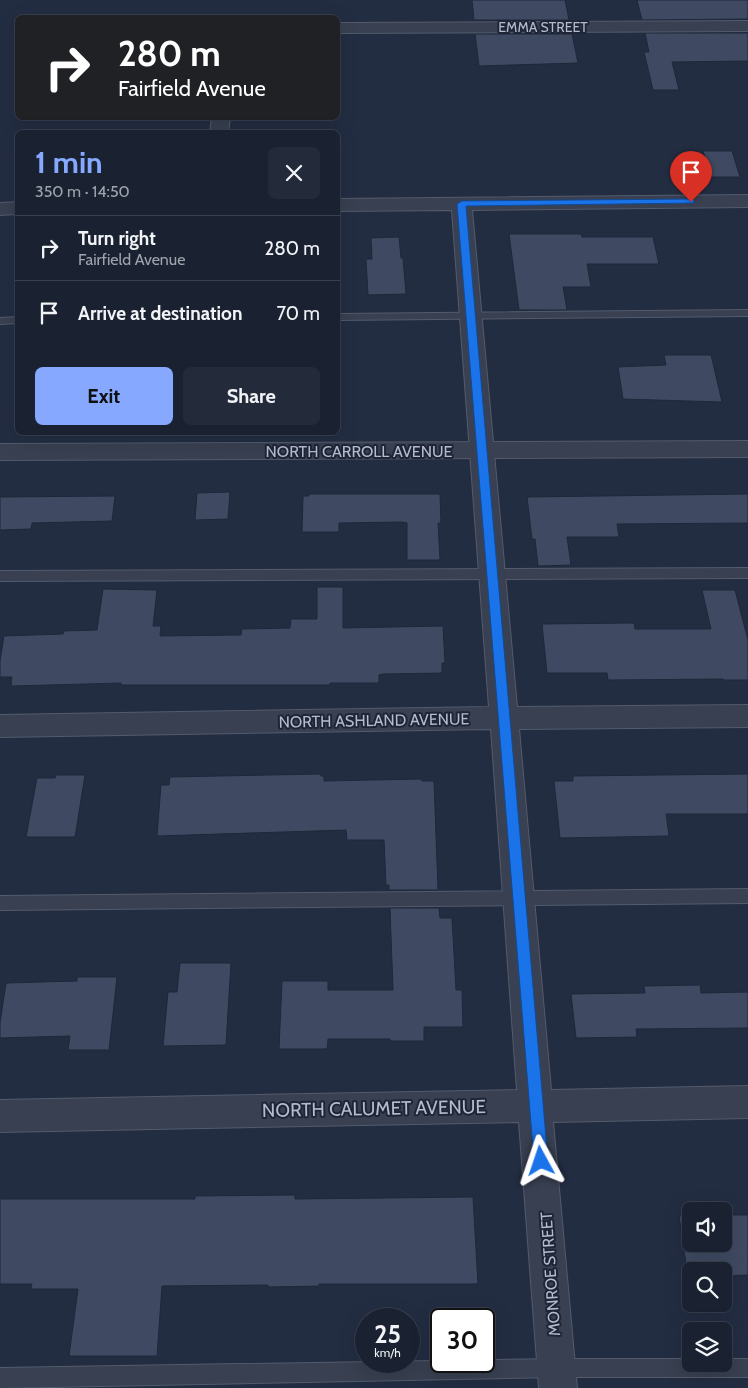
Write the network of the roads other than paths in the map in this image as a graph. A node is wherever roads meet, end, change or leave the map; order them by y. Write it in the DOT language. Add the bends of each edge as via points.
graph roads {
  1 [pos="748,26"];
  2 [pos="340,28"];
  3 [pos="748,201"];
  4 [pos="462,204"];
  5 [pos="340,205"];
  6 [pos="15,208"];
  7 [pos="0,209"];
  8 [pos="748,313"];
  9 [pos="471,315"];
  10 [pos="340,317"];
  11 [pos="15,320"];
  12 [pos="0,321"];
  13 [pos="748,449"];
  14 [pos="482,450"];
  15 [pos="0,452"];
  16 [pos="748,573"];
  17 [pos="493,575"];
  18 [pos="0,576"];
  19 [pos="748,716"];
  20 [pos="505,718"];
  21 [pos="0,726"];
  22 [pos="748,896"];
  23 [pos="519,897"];
  24 [pos="0,903"];
  25 [pos="748,1102"];
  26 [pos="537,1104"];
  27 [pos="0,1116"];
  28 [pos="748,1368"];
  29 [pos="0,1378"];
  30 [pos="558,1378"];
  1 -- 2 [label="street, EMMA STREET"];
  3 -- 4 [label="street"];
  4 -- 5 [label="street"];
  4 -- 9 [label="street, MONROE STREET"];
  6 -- 7 [label="street"];
  8 -- 9 [label="lane"];
  9 -- 10 [label="lane"];
  9 -- 14 [label="street, MONROE STREET"];
  11 -- 12 [label="lane"];
  13 -- 14 [label="street, NORTH CARROLL AVENUE"];
  14 -- 15 [label="street, NORTH CARROLL AVENUE"];
  14 -- 17 [label="street, MONROE STREET"];
  16 -- 17 [label="lane"];
  17 -- 18 [label="lane"];
  17 -- 20 [label="street, MONROE STREET"];
  19 -- 20 [label="street, NORTH ASHLAND AVENUE"];
  20 -- 21 [label="street, NORTH ASHLAND AVENUE"];
  20 -- 23 [label="street, MONROE STREET"];
  22 -- 23 [label="lane"];
  23 -- 24 [label="lane"];
  23 -- 26 [label="street, MONROE STREET"];
  25 -- 26 [label="street, NORTH CALUMET AVENUE"];
  26 -- 27 [label="street, NORTH CALUMET AVENUE"];
  26 -- 30 [label="street, MONROE STREET"];
  28 -- 30 [label="lane"];
  29 -- 30 [label="lane"];
}
